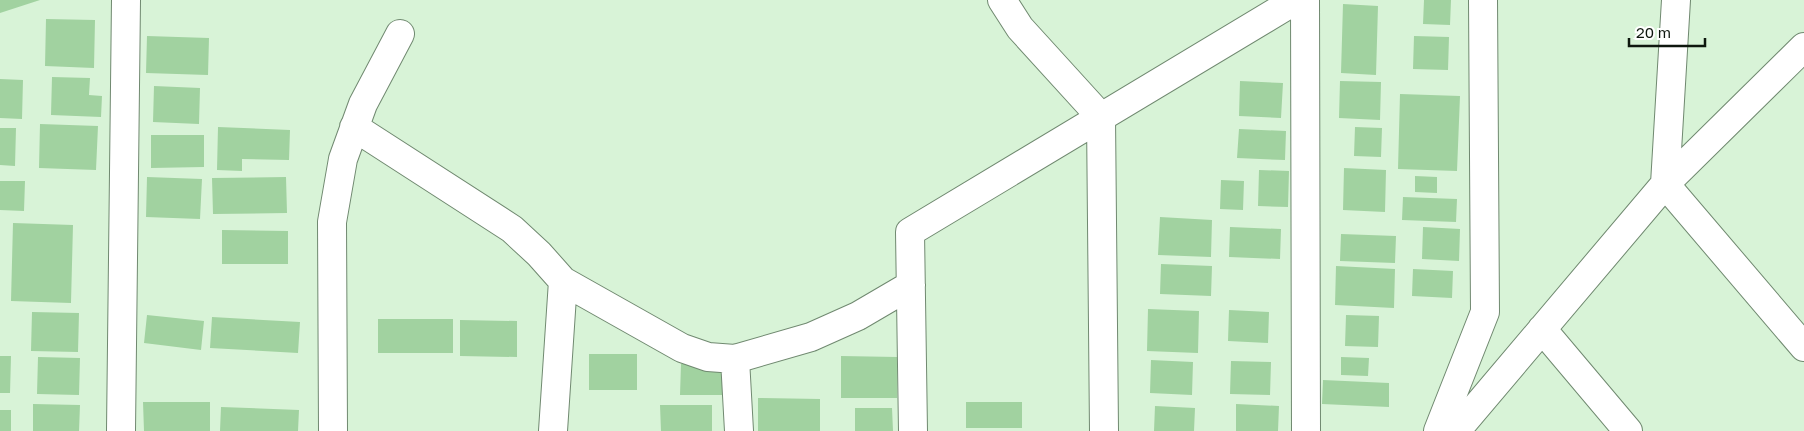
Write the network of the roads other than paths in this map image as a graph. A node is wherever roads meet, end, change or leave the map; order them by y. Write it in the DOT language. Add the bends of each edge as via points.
graph roads {
  1 [pos="126,0"];
  2 [pos="1002,0"];
  3 [pos="1296,0"];
  4 [pos="1305,0"];
  5 [pos="1483,0"];
  6 [pos="1676,0"];
  7 [pos="400,34"];
  8 [pos="1799,62"];
  9 [pos="1101,117"];
  10 [pos="354,127"];
  11 [pos="1665,184"];
  12 [pos="564,281"];
  13 [pos="911,285"];
  14 [pos="1542,329"];
  15 [pos="1804,347"];
  16 [pos="736,359"];
  17 [pos="121,431"];
  18 [pos="333,431"];
  19 [pos="553,431"];
  20 [pos="739,431"];
  21 [pos="912,431"];
  22 [pos="1104,431"];
  23 [pos="1306,431"];
  24 [pos="1438,431"];
  25 [pos="1456,431"];
  26 [pos="1628,431"];
  1 -- 17 [label="street"];
  2 -- 9 [label="street" via="1020,28"];
  3 -- 9 [label="street"];
  4 -- 23 [label="street"];
  5 -- 24 [label="street" via="1485,312"];
  6 -- 11 [label="street"];
  7 -- 10 [label="street" via="362,104"];
  8 -- 11 [label="street"];
  9 -- 13 [label="street" via="910,232"];
  9 -- 22 [label="street"];
  10 -- 12 [label="street" via="512,229"];
  10 -- 18 [label="street" via="343,159 332,222"];
  11 -- 14 [label="street"];
  11 -- 15 [label="street"];
  12 -- 16 [label="street" via="682,348 708,357"];
  12 -- 19 [label="street"];
  13 -- 16 [label="street" via="858,316 811,336"];
  13 -- 21 [label="street"];
  14 -- 25 [label="street"];
  14 -- 26 [label="street"];
  16 -- 20 [label="street"];
}
